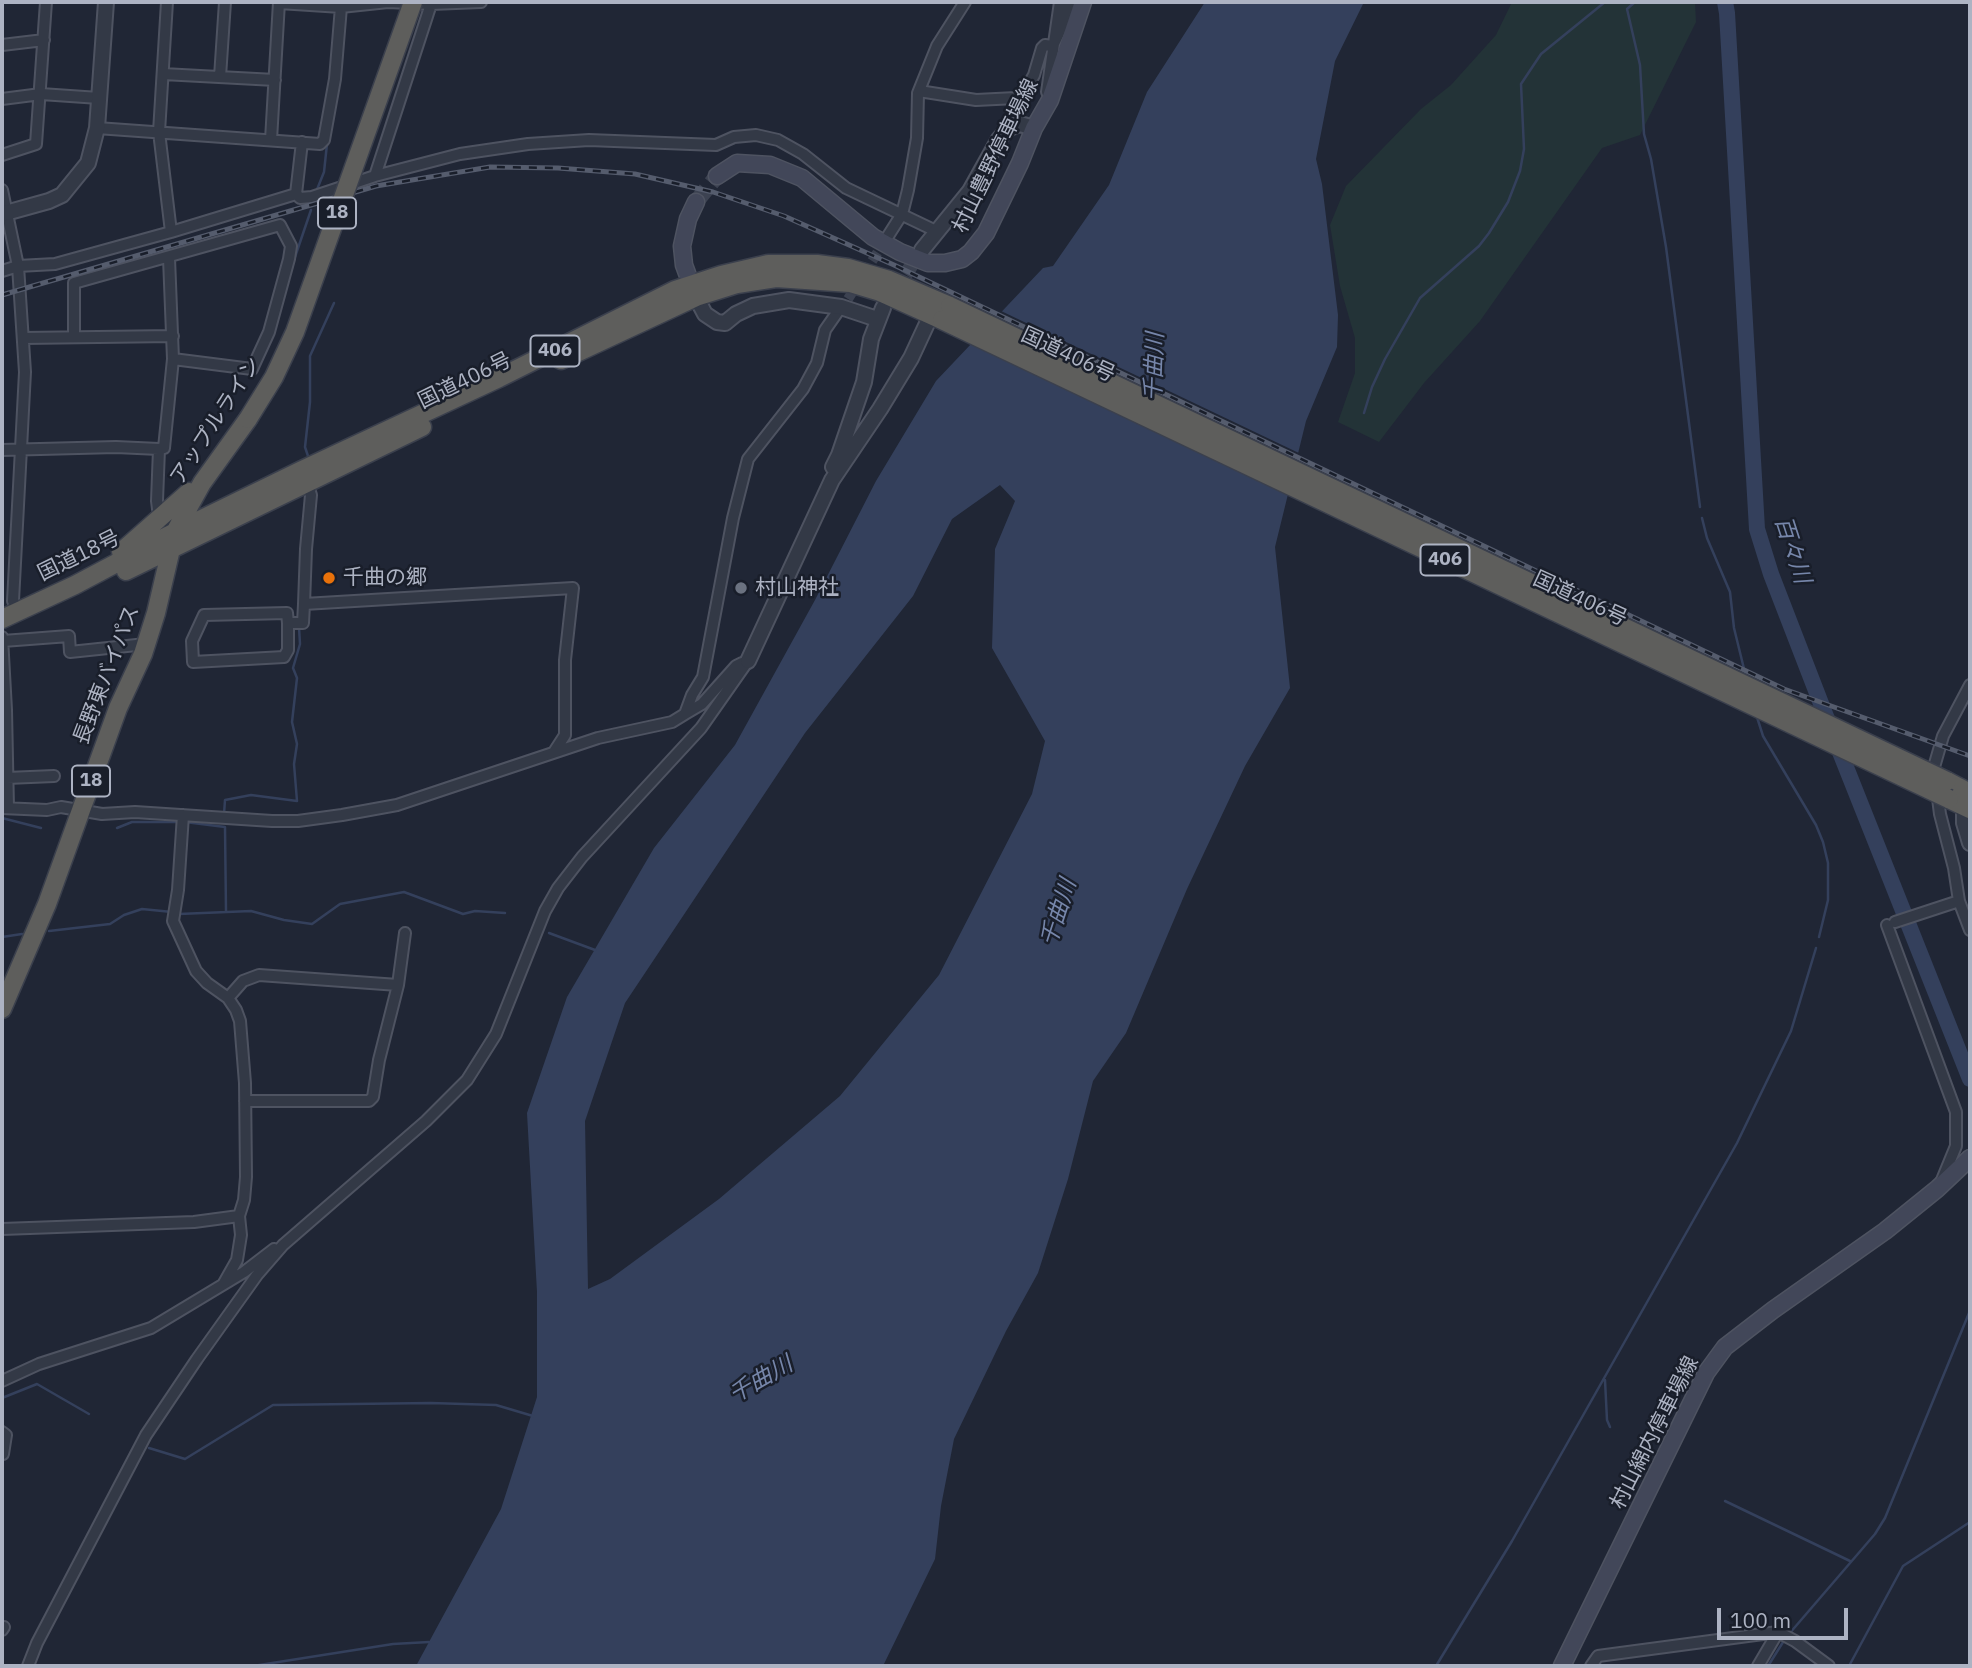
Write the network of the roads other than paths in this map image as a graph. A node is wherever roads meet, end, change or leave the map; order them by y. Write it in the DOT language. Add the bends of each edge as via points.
graph roads {
  1 [pos="46,2"];
  2 [pos="106,2"];
  3 [pos="167,2"];
  4 [pos="225,2"];
  5 [pos="279,2"];
  6 [pos="413,2"];
  7 [pos="481,2"];
  8 [pos="964,2"];
  9 [pos="1059,2"];
  10 [pos="1070,2"];
  11 [pos="1083,2"];
  12 [pos="342,4"];
  13 [pos="432,4"];
  14 [pos="44,40"];
  15 [pos="2,45"];
  16 [pos="1054,46"];
  17 [pos="163,74"];
  18 [pos="220,77"];
  19 [pos="275,80"];
  20 [pos="919,91"];
  21 [pos="41,94"];
  22 [pos="99,98"];
  23 [pos="2,99"];
  24 [pos="1049,100"];
  25 [pos="97,128"];
  26 [pos="1034,128"];
  27 [pos="159,132"];
  28 [pos="271,140"];
  29 [pos="302,142"];
  30 [pos="2,155"];
  31 [pos="375,176"];
  32 [pos="717,176"];
  33 [pos="2,190"];
  34 [pos="296,194"];
  35 [pos="696,202"];
  36 [pos="3,214"];
  37 [pos="902,214"];
  38 [pos="171,232"];
  39 [pos="936,232"];
  40 [pos="888,236"];
  41 [pos="922,250"];
  42 [pos="169,258"];
  43 [pos="18,266"];
  44 [pos="2,271"];
  45 [pos="693,291"];
  46 [pos="844,303"];
  47 [pos="941,313"];
  48 [pos="173,336"];
  49 [pos="74,337"];
  50 [pos="23,338"];
  51 [pos="173,359"];
  52 [pos="21,448"];
  53 [pos="159,449"];
  54 [pos="2,450"];
  55 [pos="305,477"];
  56 [pos="205,480"];
  57 [pos="832,480"];
  58 [pos="235,503"];
  59 [pos="164,516"];
  60 [pos="173,541"];
  61 [pos="65,588"];
  62 [pos="304,604"];
  63 [pos="10,615"];
  64 [pos="288,623"];
  65 [pos="2,636"];
  66 [pos="146,644"];
  67 [pos="748,661"];
  68 [pos="1970,685"];
  69 [pos="685,714"];
  70 [pos="554,752"];
  71 [pos="54,776"];
  72 [pos="7,778"];
  73 [pos="1960,797"];
  74 [pos="5,808"];
  75 [pos="81,810"];
  76 [pos="183,815"];
  77 [pos="1970,843"];
  78 [pos="1959,901"];
  79 [pos="1970,930"];
  80 [pos="405,933"];
  81 [pos="398,985"];
  82 [pos="228,998"];
  83 [pos="2,1009"];
  84 [pos="245,1101"];
  85 [pos="1970,1162"];
  86 [pos="1937,1189"];
  87 [pos="239,1216"];
  88 [pos="2,1229"];
  89 [pos="283,1245"];
  90 [pos="224,1283"];
  91 [pos="2,1381"];
  92 [pos="2,1432"];
  93 [pos="3,1454"];
  94 [pos="1783,1635"];
  95 [pos="27,1666"];
  96 [pos="1562,1666"];
  97 [pos="1591,1666"];
  98 [pos="1758,1666"];
  99 [pos="1829,1666"];
  1 -- 14 [label="street"];
  2 -- 22 [label="street"];
  3 -- 17 [label="street"];
  4 -- 18 [label="street"];
  5 -- 12 [label="street"];
  5 -- 19 [label="street"];
  6 -- 56 [label="highway, アップルライン / 18, bridge" via="295,332 274,377"];
  7 -- 13 [label="street"];
  8 -- 20 [label="street" via="937,46"];
  9 -- 16 [label="street"];
  10 -- 16 [label="street"];
  11 -- 24 [label="main road, 村山豊野停車場線"];
  12 -- 13 [label="street"];
  12 -- 29 [label="street" via="324,140 320,144"];
  13 -- 31 [label="street"];
  14 -- 15 [label="street"];
  14 -- 21 [label="street"];
  16 -- 20 [label="street" via="1042,48 1034,75 1016,98 976,100"];
  16 -- 24 [label="street"];
  17 -- 18 [label="street"];
  17 -- 27 [label="street"];
  18 -- 19 [label="street"];
  19 -- 28 [label="street"];
  20 -- 37 [label="street" via="917,138"];
  21 -- 22 [label="street"];
  21 -- 23 [label="street"];
  21 -- 30 [label="street" via="36,144"];
  22 -- 25 [label="street"];
  24 -- 26 [label="main road, 村山豊野停車場線"];
  25 -- 27 [label="street"];
  25 -- 36 [label="street" via="88,163 62,195"];
  26 -- 32 [label="main road, 村山豊野停車場線" via="986,233 962,259 946,263 928,263 900,252 873,237 802,178 769,165 737,163"];
  26 -- 39 [label="street" via="1020,124 1009,128 970,191"];
  27 -- 28 [label="street"];
  27 -- 38 [label="street"];
  28 -- 29 [label="street"];
  29 -- 34 [label="street"];
  31 -- 34 [label="street" via="312,197"];
  31 -- 37 [label="street" via="460,154 527,144 589,140 716,145 756,135 803,153 846,188"];
  33 -- 36 [label="street"];
  34 -- 38 [label="street"];
  35 -- 45 [label="main road" via="682,246"];
  36 -- 43 [label="street"];
  37 -- 39 [label="street"];
  37 -- 40 [label="street"];
  38 -- 43 [label="street" via="55,264"];
  39 -- 41 [label="street"];
  42 -- 48 [label="street"];
  42 -- 49 [label="street" via="74,283"];
  42 -- 51 [label="street" via="279,225 291,246 269,332 252,369"];
  43 -- 44 [label="street"];
  43 -- 50 [label="street"];
  45 -- 46 [label="street" via="705,314 725,323 753,306 773,302"];
  45 -- 47 [label="highway, 国道406号 / 406" via="768,264 817,264 889,280"];
  45 -- 55 [label="highway, 国道406号 / 406" via="484,397"];
  46 -- 57 [label="street" via="880,313 864,382 829,474"];
  46 -- 69 [label="street" via="825,330 817,363 803,389 748,458 703,677"];
  47 -- 57 [label="street"];
  47 -- 73 [label="highway, 国道406号 / 406, bridge"];
  48 -- 49 [label="street"];
  48 -- 51 [label="street"];
  49 -- 50 [label="street"];
  50 -- 52 [label="street"];
  51 -- 53 [label="street" via="164,448"];
  52 -- 53 [label="street"];
  52 -- 54 [label="street"];
  52 -- 63 [label="street"];
  53 -- 59 [label="street" via="157,500"];
  55 -- 58 [label="highway, 国道406号 / 406"];
  55 -- 60 [label="highway, 国道406号 / 406"];
  55 -- 62 [label="street" via="311,495"];
  56 -- 58 [label="highway" via="214,498"];
  56 -- 59 [label="highway"];
  56 -- 60 [label="highway, アップルライン / 18"];
  57 -- 67 [label="street"];
  58 -- 60 [label="highway, 国道406号 / 406"];
  59 -- 60 [label="street"];
  59 -- 61 [label="highway"];
  60 -- 61 [label="highway, 国道18号"];
  60 -- 65 [label="highway, 国道18号"];
  60 -- 66 [label="highway, 長野東バイパス / 18"];
  61 -- 63 [label="highway, 国道18号"];
  62 -- 64 [label="street" via="303,622"];
  62 -- 70 [label="street" via="573,588 565,660 565,735"];
  64 -- 64 [label="street" via="284,657 193,662 192,641 204,615 287,613"];
  65 -- 66 [label="street" via="69,636 70,652"];
  65 -- 72 [label="street"];
  66 -- 75 [label="highway, 長野東バイパス / 18"];
  67 -- 69 [label="street" via="736,666 702,704"];
  67 -- 89 [label="street" via="701,728 558,888 496,1034 467,1080"];
  68 -- 78 [label="street" via="1943,736 1934,767"];
  69 -- 70 [label="street" via="672,722"];
  70 -- 76 [label="street" via="397,805 342,815 272,821"];
  71 -- 72 [label="street"];
  72 -- 74 [label="street"];
  73 -- 77 [label="street"];
  74 -- 75 [label="street"];
  75 -- 76 [label="street"];
  75 -- 83 [label="highway, 長野東バイパス / 18"];
  76 -- 82 [label="street" via="173,921 196,971"];
  78 -- 79 [label="street"];
  78 -- 86 [label="street" via="1891,923 1956,1112 1956,1146"];
  80 -- 81 [label="street"];
  81 -- 82 [label="street" via="259,975 243,981"];
  81 -- 84 [label="street" via="369,1101"];
  82 -- 84 [label="street" via="240,1021"];
  84 -- 87 [label="street" via="246,1177"];
  85 -- 86 [label="main road, 村山綿内停車場線"];
  86 -- 96 [label="main road, 村山綿内停車場線" via="1725,1347 1706,1373"];
  87 -- 88 [label="street" via="194,1222"];
  87 -- 90 [label="street" via="237,1260"];
  89 -- 90 [label="street"];
  89 -- 95 [label="street" via="204,1348 146,1435"];
  90 -- 91 [label="street" via="151,1328"];
  92 -- 93 [label="street" via="6,1435"];
  94 -- 97 [label="street" via="1598,1656"];
  94 -- 98 [label="street"];
  94 -- 99 [label="street"];
}
